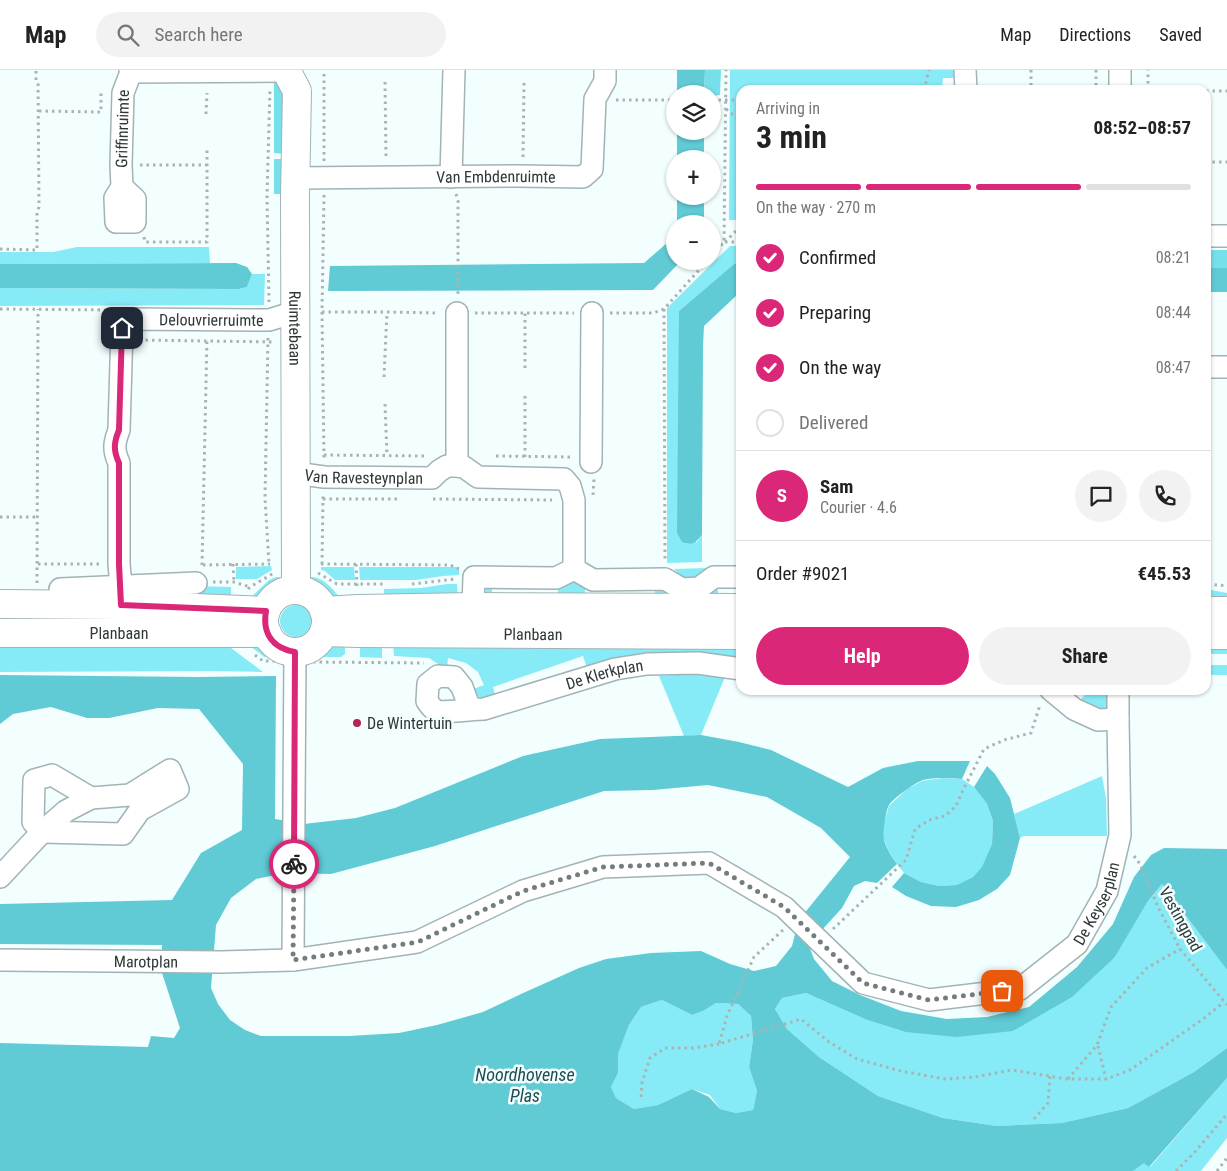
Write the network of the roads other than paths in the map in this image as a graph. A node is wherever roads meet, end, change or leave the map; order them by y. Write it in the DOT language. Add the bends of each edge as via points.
graph roads {
  1 [pos="286,70"];
  2 [pos="454,70"];
  3 [pos="606,70"];
  4 [pos="965,70"];
  5 [pos="1120,70"];
  6 [pos="131,71"];
  7 [pos="966,85"];
  8 [pos="1120,85"];
  9 [pos="451,177"];
  10 [pos="295,178"];
  11 [pos="135,222"];
  12 [pos="1211,236"];
  13 [pos="1227,236"];
  14 [pos="458,305"];
  15 [pos="295,312"];
  16 [pos="592,313"];
  17 [pos="591,462"];
  18 [pos="457,466"];
  19 [pos="296,474"];
  20 [pos="574,569"];
  21 [pos="197,571"];
  22 [pos="736,577"];
  23 [pos="60,589"];
  24 [pos="296,590"];
  25 [pos="121,596"];
  26 [pos="0,604"];
  27 [pos="473,607"];
  28 [pos="736,608"];
  29 [pos="1211,611"];
  30 [pos="1227,611"];
  31 [pos="324,621"];
  32 [pos="266,622"];
  33 [pos="122,632"];
  34 [pos="0,633"];
  35 [pos="736,635"];
  36 [pos="1211,635"];
  37 [pos="1227,635"];
  38 [pos="295,652"];
  39 [pos="736,668"];
  40 [pos="1057,695"];
  41 [pos="1118,695"];
  42 [pos="470,709"];
  43 [pos="1118,719"];
  44 [pos="92,798"];
  45 [pos="42,832"];
  46 [pos="0,877"];
  47 [pos="0,960"];
  48 [pos="293,960"];
  1 -- 6 [label="street, Griffinruimte"];
  1 -- 10 [label="street, Ruimtebaan" via="297,91"];
  2 -- 9 [label="street"];
  3 -- 9 [label="street, Van Embdenruimte" via="605,81 595,99 592,169 583,178"];
  4 -- 7 [label="street"];
  5 -- 8 [label="street"];
  6 -- 11 [label="street, Griffinruimte" via="123,93 121,165 122,188 135,199"];
  9 -- 10 [label="street, Van Embdenruimte"];
  10 -- 15 [label="street, Ruimtebaan"];
  12 -- 13 [label="street"];
  14 -- 18 [label="street"];
  15 -- 19 [label="street, Ruimtebaan"];
  15 -- 25 [label="street, Delouvrierruimte" via="269,320 127,319 122,328 119,430 115,441 119,463"];
  16 -- 17 [label="street"];
  18 -- 19 [label="street, Van Ravesteynplan" via="447,466 432,478"];
  18 -- 20 [label="street" via="464,467 478,478 564,479 584,497"];
  19 -- 24 [label="street, Ruimtebaan" via="309,564"];
  20 -- 22 [label="street" via="593,580 665,578 682,589 699,588 714,577"];
  20 -- 27 [label="street" via="556,578 474,577"];
  21 -- 25 [label="street"];
  23 -- 25 [label="street"];
  24 -- 31 [label="street" via="316,598"];
  24 -- 32 [label="street" via="275,598 270,604"];
  25 -- 26 [label="street, Planbaan"];
  25 -- 32 [label="street, Planbaan"];
  25 -- 33 [label="street"];
  27 -- 28 [label="street, Planbaan"];
  27 -- 31 [label="street, Planbaan" via="358,609"];
  29 -- 30 [label="street"];
  31 -- 35 [label="street, Planbaan" via="368,633"];
  31 -- 38 [label="street" via="316,644"];
  32 -- 33 [label="street, Planbaan"];
  32 -- 38 [label="street" via="272,640 278,646"];
  33 -- 34 [label="street, Planbaan"];
  36 -- 37 [label="street"];
  38 -- 48 [label="street"];
  39 -- 42 [label="street, De Klerkplan" via="698,663 639,665 615,669 484,709"];
  40 -- 43 [label="street" via="1074,709 1098,720"];
  41 -- 43 [label="street, De Keyserplan"];
  42 -- 42 [label="street, De Klerkplan" via="435,710 427,701 428,684 438,676 454,677 462,687"];
  43 -- 48 [label="street, De Keyserplan" via="1120,835 1107,891 1077,944 1020,989 929,1000 863,983 784,907 709,863 603,867 523,891 418,942"];
  44 -- 45 [label="street" via="66,811"];
  44 -- 45 [label="street" via="52,775 34,780 33,822"];
  44 -- 45 [label="street" via="135,803 123,834"];
  45 -- 46 [label="street"];
  47 -- 48 [label="street, Marotplan"];
}
